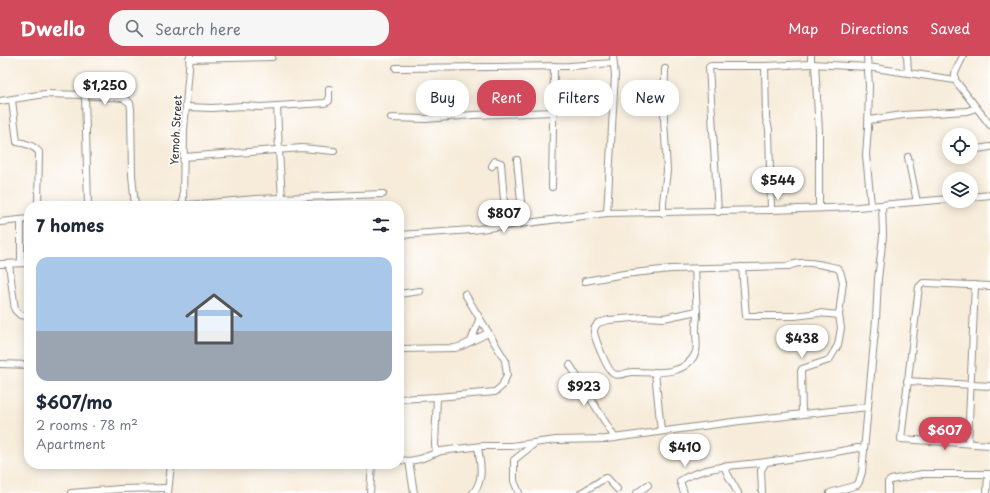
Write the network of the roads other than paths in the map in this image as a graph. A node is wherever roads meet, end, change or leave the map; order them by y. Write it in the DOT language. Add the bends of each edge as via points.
graph roads {
  1 [pos="811,56"];
  2 [pos="867,56"];
  3 [pos="907,56"];
  4 [pos="963,56"];
  5 [pos="272,57"];
  6 [pos="190,58"];
  7 [pos="613,59"];
  8 [pos="813,64"];
  9 [pos="554,66"];
  10 [pos="765,66"];
  11 [pos="868,67"];
  12 [pos="396,68"];
  13 [pos="665,69"];
  14 [pos="908,72"];
  15 [pos="554,80"];
  16 [pos="955,80"];
  17 [pos="329,89"];
  18 [pos="85,95"];
  19 [pos="12,100"];
  20 [pos="0,101"];
  21 [pos="277,106"];
  22 [pos="186,107"];
  23 [pos="976,108"];
  24 [pos="544,112"];
  25 [pos="554,116"];
  26 [pos="391,118"];
  27 [pos="869,120"];
  28 [pos="990,125"];
  29 [pos="990,147"];
  30 [pos="978,149"];
  31 [pos="279,151"];
  32 [pos="334,152"];
  33 [pos="184,157"];
  34 [pos="908,157"];
  35 [pos="517,160"];
  36 [pos="492,166"];
  37 [pos="552,187"];
  38 [pos="383,194"];
  39 [pos="990,195"];
  40 [pos="978,196"];
  41 [pos="282,198"];
  42 [pos="942,200"];
  43 [pos="38,201"];
  44 [pos="88,201"];
  45 [pos="134,201"];
  46 [pos="183,201"];
  47 [pos="233,201"];
  48 [pos="917,202"];
  49 [pos="871,205"];
  50 [pos="882,205"];
  51 [pos="819,208"];
  52 [pos="771,210"];
  53 [pos="718,212"];
  54 [pos="607,213"];
  55 [pos="663,213"];
  56 [pos="21,220"];
  57 [pos="24,220"];
  58 [pos="0,222"];
  59 [pos="523,223"];
  60 [pos="506,225"];
  61 [pos="404,235"];
  62 [pos="21,263"];
  63 [pos="0,264"];
  64 [pos="9,264"];
  65 [pos="742,267"];
  66 [pos="695,270"];
  67 [pos="585,280"];
  68 [pos="975,285"];
  69 [pos="990,286"];
  70 [pos="420,291"];
  71 [pos="404,293"];
  72 [pos="464,294"];
  73 [pos="697,311"];
  74 [pos="24,315"];
  75 [pos="839,315"];
  76 [pos="479,320"];
  77 [pos="488,332"];
  78 [pos="471,341"];
  79 [pos="404,349"];
  80 [pos="0,364"];
  81 [pos="24,365"];
  82 [pos="570,365"];
  83 [pos="655,372"];
  84 [pos="907,381"];
  85 [pos="970,385"];
  86 [pos="990,386"];
  87 [pos="437,398"];
  88 [pos="404,399"];
  89 [pos="868,407"];
  90 [pos="802,414"];
  91 [pos="660,431"];
  92 [pos="615,438"];
  93 [pos="536,442"];
  94 [pos="968,443"];
  95 [pos="990,445"];
  96 [pos="478,447"];
  97 [pos="863,449"];
  98 [pos="436,453"];
  99 [pos="404,460"];
  100 [pos="409,461"];
  101 [pos="766,462"];
  102 [pos="724,466"];
  103 [pos="170,469"];
  104 [pos="372,469"];
  105 [pos="989,474"];
  106 [pos="648,486"];
  107 [pos="617,490"];
  108 [pos="114,491"];
  109 [pos="168,491"];
  110 [pos="71,493"];
  111 [pos="370,493"];
  112 [pos="414,493"];
  113 [pos="474,493"];
  114 [pos="520,493"];
  115 [pos="581,493"];
  116 [pos="636,493"];
  117 [pos="684,493"];
  118 [pos="738,493"];
  119 [pos="762,493"];
  120 [pos="830,493"];
  121 [pos="888,493"];
  122 [pos="987,493"];
  1 -- 8 [label="street"];
  2 -- 11 [label="street"];
  3 -- 14 [label="street"];
  4 -- 16 [label="street" via="955,73"];
  5 -- 6 [label="street"];
  6 -- 22 [label="street, Yemoh Street"];
  7 -- 9 [label="street" via="579,66"];
  7 -- 54 [label="street"];
  8 -- 10 [label="street"];
  8 -- 11 [label="street"];
  8 -- 51 [label="street" via="819,131"];
  9 -- 12 [label="street"];
  9 -- 15 [label="street"];
  10 -- 52 [label="street"];
  10 -- 53 [label="street" via="709,67"];
  11 -- 14 [label="street"];
  11 -- 27 [label="street"];
  13 -- 55 [label="street" via="667,171"];
  14 -- 16 [label="street"];
  16 -- 23 [label="street"];
  17 -- 21 [label="street" via="329,101 326,103"];
  18 -- 19 [label="street" via="45,94"];
  18 -- 44 [label="street"];
  18 -- 45 [label="street" via="124,98 130,103"];
  19 -- 20 [label="street"];
  19 -- 43 [label="street" via="17,142 25,143 39,152"];
  21 -- 22 [label="street"];
  21 -- 31 [label="street"];
  22 -- 33 [label="street, Yemoh Street"];
  23 -- 27 [label="street" via="968,111"];
  23 -- 28 [label="street"];
  24 -- 26 [label="street" via="426,119"];
  25 -- 37 [label="street"];
  27 -- 49 [label="street" via="866,155"];
  29 -- 30 [label="street"];
  31 -- 32 [label="street" via="302,148"];
  31 -- 33 [label="street"];
  31 -- 41 [label="street"];
  33 -- 46 [label="street, Yemoh Street"];
  34 -- 48 [label="street"];
  35 -- 59 [label="street"];
  36 -- 60 [label="street" via="495,161 501,163"];
  38 -- 41 [label="street"];
  39 -- 40 [label="street"];
  41 -- 47 [label="street"];
  42 -- 48 [label="street"];
  48 -- 50 [label="street"];
  49 -- 50 [label="street"];
  49 -- 51 [label="street"];
  50 -- 89 [label="street" via="883,236"];
  51 -- 52 [label="street"];
  52 -- 53 [label="street"];
  53 -- 55 [label="street"];
  54 -- 55 [label="street"];
  54 -- 59 [label="street"];
  56 -- 57 [label="street"];
  56 -- 58 [label="street"];
  56 -- 62 [label="street"];
  59 -- 60 [label="street"];
  60 -- 61 [label="street"];
  62 -- 64 [label="street"];
  63 -- 64 [label="street"];
  64 -- 74 [label="street" via="15,310"];
  65 -- 66 [label="street"];
  65 -- 75 [label="street" via="746,316 795,316 819,313"];
  65 -- 75 [label="street" via="789,266 802,263 837,268 843,282"];
  66 -- 67 [label="street" via="624,274"];
  66 -- 73 [label="street"];
  68 -- 69 [label="street"];
  68 -- 84 [label="street" via="926,283 919,287"];
  68 -- 85 [label="street"];
  70 -- 71 [label="street"];
  72 -- 76 [label="street"];
  73 -- 83 [label="street" via="697,349 690,362 684,367 667,372"];
  73 -- 83 [label="street" via="664,318 646,317 598,323 594,329 594,336 612,374"];
  75 -- 90 [label="street" via="841,328 834,353 829,360 801,371"];
  76 -- 77 [label="street"];
  76 -- 78 [label="street"];
  77 -- 78 [label="street"];
  77 -- 87 [label="street" via="505,360 507,375 502,386 495,392"];
  78 -- 79 [label="street" via="455,348"];
  80 -- 81 [label="street"];
  82 -- 92 [label="street"];
  83 -- 91 [label="street"];
  84 -- 85 [label="street"];
  84 -- 94 [label="street" via="901,440"];
  85 -- 86 [label="street"];
  85 -- 94 [label="street"];
  87 -- 88 [label="street"];
  87 -- 98 [label="street"];
  89 -- 90 [label="street"];
  89 -- 97 [label="street"];
  90 -- 91 [label="street"];
  91 -- 92 [label="street"];
  92 -- 93 [label="street"];
  93 -- 96 [label="street"];
  93 -- 114 [label="street" via="514,460 514,481"];
  94 -- 95 [label="street"];
  96 -- 98 [label="street"];
  96 -- 113 [label="street" via="481,476"];
  97 -- 101 [label="street"];
  97 -- 120 [label="street" via="862,472 857,485"];
  98 -- 100 [label="street" via="420,460"];
  99 -- 100 [label="street"];
  100 -- 112 [label="street"];
  101 -- 102 [label="street"];
  101 -- 119 [label="street" via="761,470"];
  102 -- 117 [label="street" via="688,476 680,481"];
  102 -- 118 [label="street"];
  103 -- 109 [label="street"];
  104 -- 111 [label="street"];
  105 -- 121 [label="street" via="914,475 888,482"];
  105 -- 122 [label="street"];
  106 -- 116 [label="street"];
  107 -- 115 [label="street" via="605,478"];
  108 -- 109 [label="street"];
  108 -- 110 [label="street"];
}
